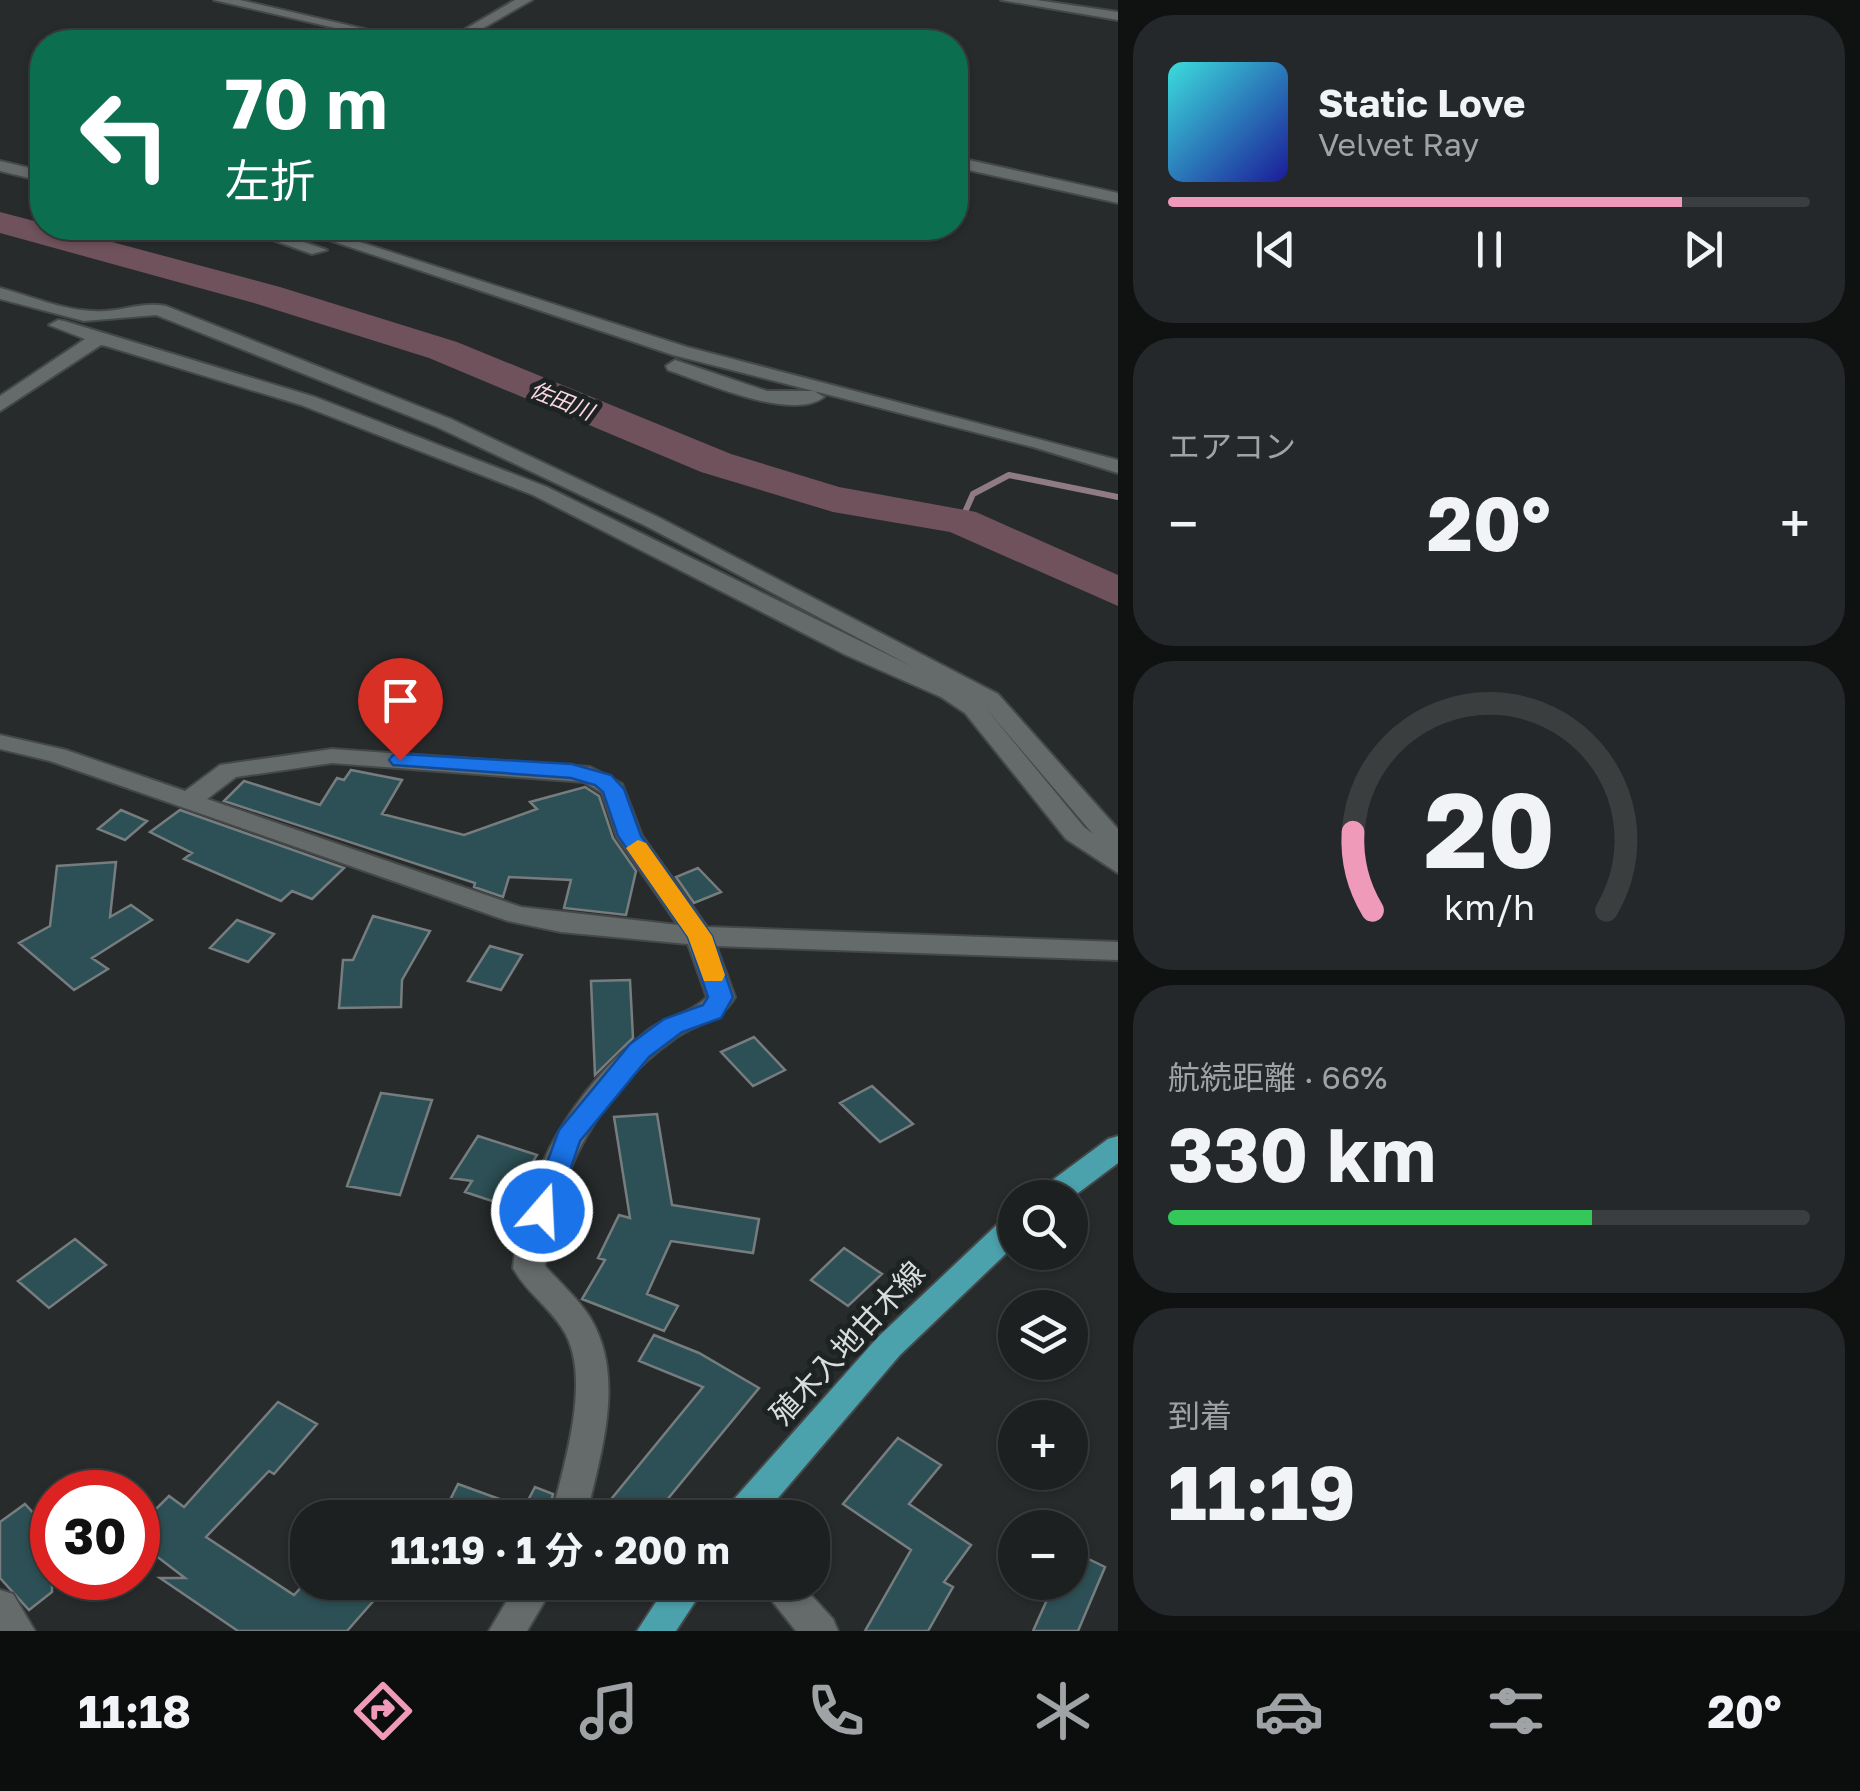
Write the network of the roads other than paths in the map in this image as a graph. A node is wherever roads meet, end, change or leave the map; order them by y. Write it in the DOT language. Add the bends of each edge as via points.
graph roads {
  1 [pos="220,0"];
  2 [pos="525,0"];
  3 [pos="1008,0"];
  4 [pos="1118,16"];
  5 [pos="358,30"];
  6 [pos="471,30"];
  7 [pos="0,151"];
  8 [pos="30,158"];
  9 [pos="968,165"];
  10 [pos="0,166"];
  11 [pos="30,173"];
  12 [pos="1118,198"];
  13 [pos="283,240"];
  14 [pos="338,240"];
  15 [pos="0,293"];
  16 [pos="0,309"];
  17 [pos="100,317"];
  18 [pos="118,341"];
  19 [pos="851,397"];
  20 [pos="0,405"];
  21 [pos="1118,467"];
  22 [pos="0,742"];
  23 [pos="188,801"];
  24 [pos="1118,842"];
  25 [pos="1118,866"];
  26 [pos="700,936"];
  27 [pos="1118,951"];
  28 [pos="1118,1147"];
  29 [pos="1074,1180"];
  30 [pos="998,1242"];
  31 [pos="572,1500"];
  32 [pos="755,1500"];
  33 [pos="527,1600"];
  34 [pos="677,1600"];
  35 [pos="792,1600"];
  36 [pos="0,1606"];
  37 [pos="17,1631"];
  38 [pos="507,1631"];
  39 [pos="655,1631"];
  40 [pos="820,1631"];
  1 -- 5 [label="street"];
  2 -- 6 [label="street"];
  3 -- 4 [label="street"];
  7 -- 8 [label="street"];
  9 -- 12 [label="street"];
  10 -- 11 [label="street"];
  13 -- 19 [label="street" via="764,398"];
  14 -- 19 [label="street" via="680,351"];
  15 -- 17 [label="street"];
  16 -- 18 [label="street"];
  17 -- 18 [label="street"];
  17 -- 24 [label="street" via="148,307 237,338 444,423 668,530 990,698 1092,821"];
  18 -- 20 [label="street" via="98,340"];
  18 -- 25 [label="street" via="308,400 540,492 950,692 973,708 1075,833"];
  19 -- 21 [label="street"];
  22 -- 23 [label="street"];
  23 -- 26 [label="street" via="517,914"];
  23 -- 26 [label="street" via="229,770 332,756 590,775 613,789 630,836"];
  26 -- 27 [label="street"];
  26 -- 31 [label="street" via="718,1005 640,1050 568,1138 530,1248 528,1268 581,1330 594,1371"];
  28 -- 29 [label="main road"];
  30 -- 32 [label="main road, 殖木入地甘木線" via="888,1346"];
  33 -- 38 [label="street"];
  34 -- 39 [label="main road"];
  35 -- 40 [label="street"];
  36 -- 37 [label="street"];
}
